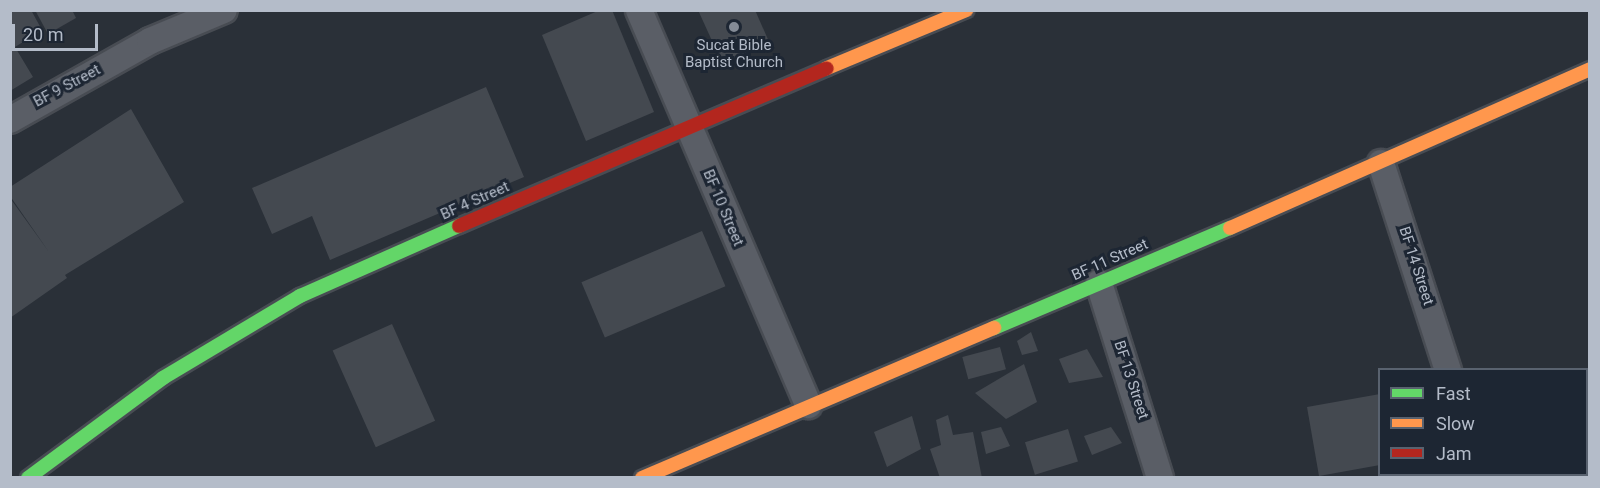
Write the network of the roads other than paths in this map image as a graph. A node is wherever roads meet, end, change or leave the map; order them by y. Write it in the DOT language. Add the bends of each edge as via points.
graph roads {
  1 [pos="224,10"];
  2 [pos="639,10"];
  3 [pos="966,10"];
  4 [pos="1590,69"];
  5 [pos="10,120"];
  6 [pos="688,126"];
  7 [pos="1381,164"];
  8 [pos="1099,283"];
  9 [pos="1448,368"];
  10 [pos="808,405"];
  11 [pos="28,477"];
  12 [pos="642,477"];
  13 [pos="1160,477"];
  1 -- 5 [label="street, BF 9 Street" via="150,42"];
  2 -- 6 [label="street, BF 10 Street"];
  3 -- 6 [label="street, BF 4 Street"];
  4 -- 7 [label="street, BF 11 Street"];
  6 -- 10 [label="street, BF 10 Street"];
  6 -- 11 [label="street, BF 4 Street" via="300,296 164,378"];
  7 -- 8 [label="street, BF 11 Street"];
  7 -- 9 [label="street, BF 14 Street"];
  8 -- 10 [label="street, BF 11 Street"];
  8 -- 13 [label="street, BF 13 Street"];
  10 -- 12 [label="street, BF 11 Street"];
}
